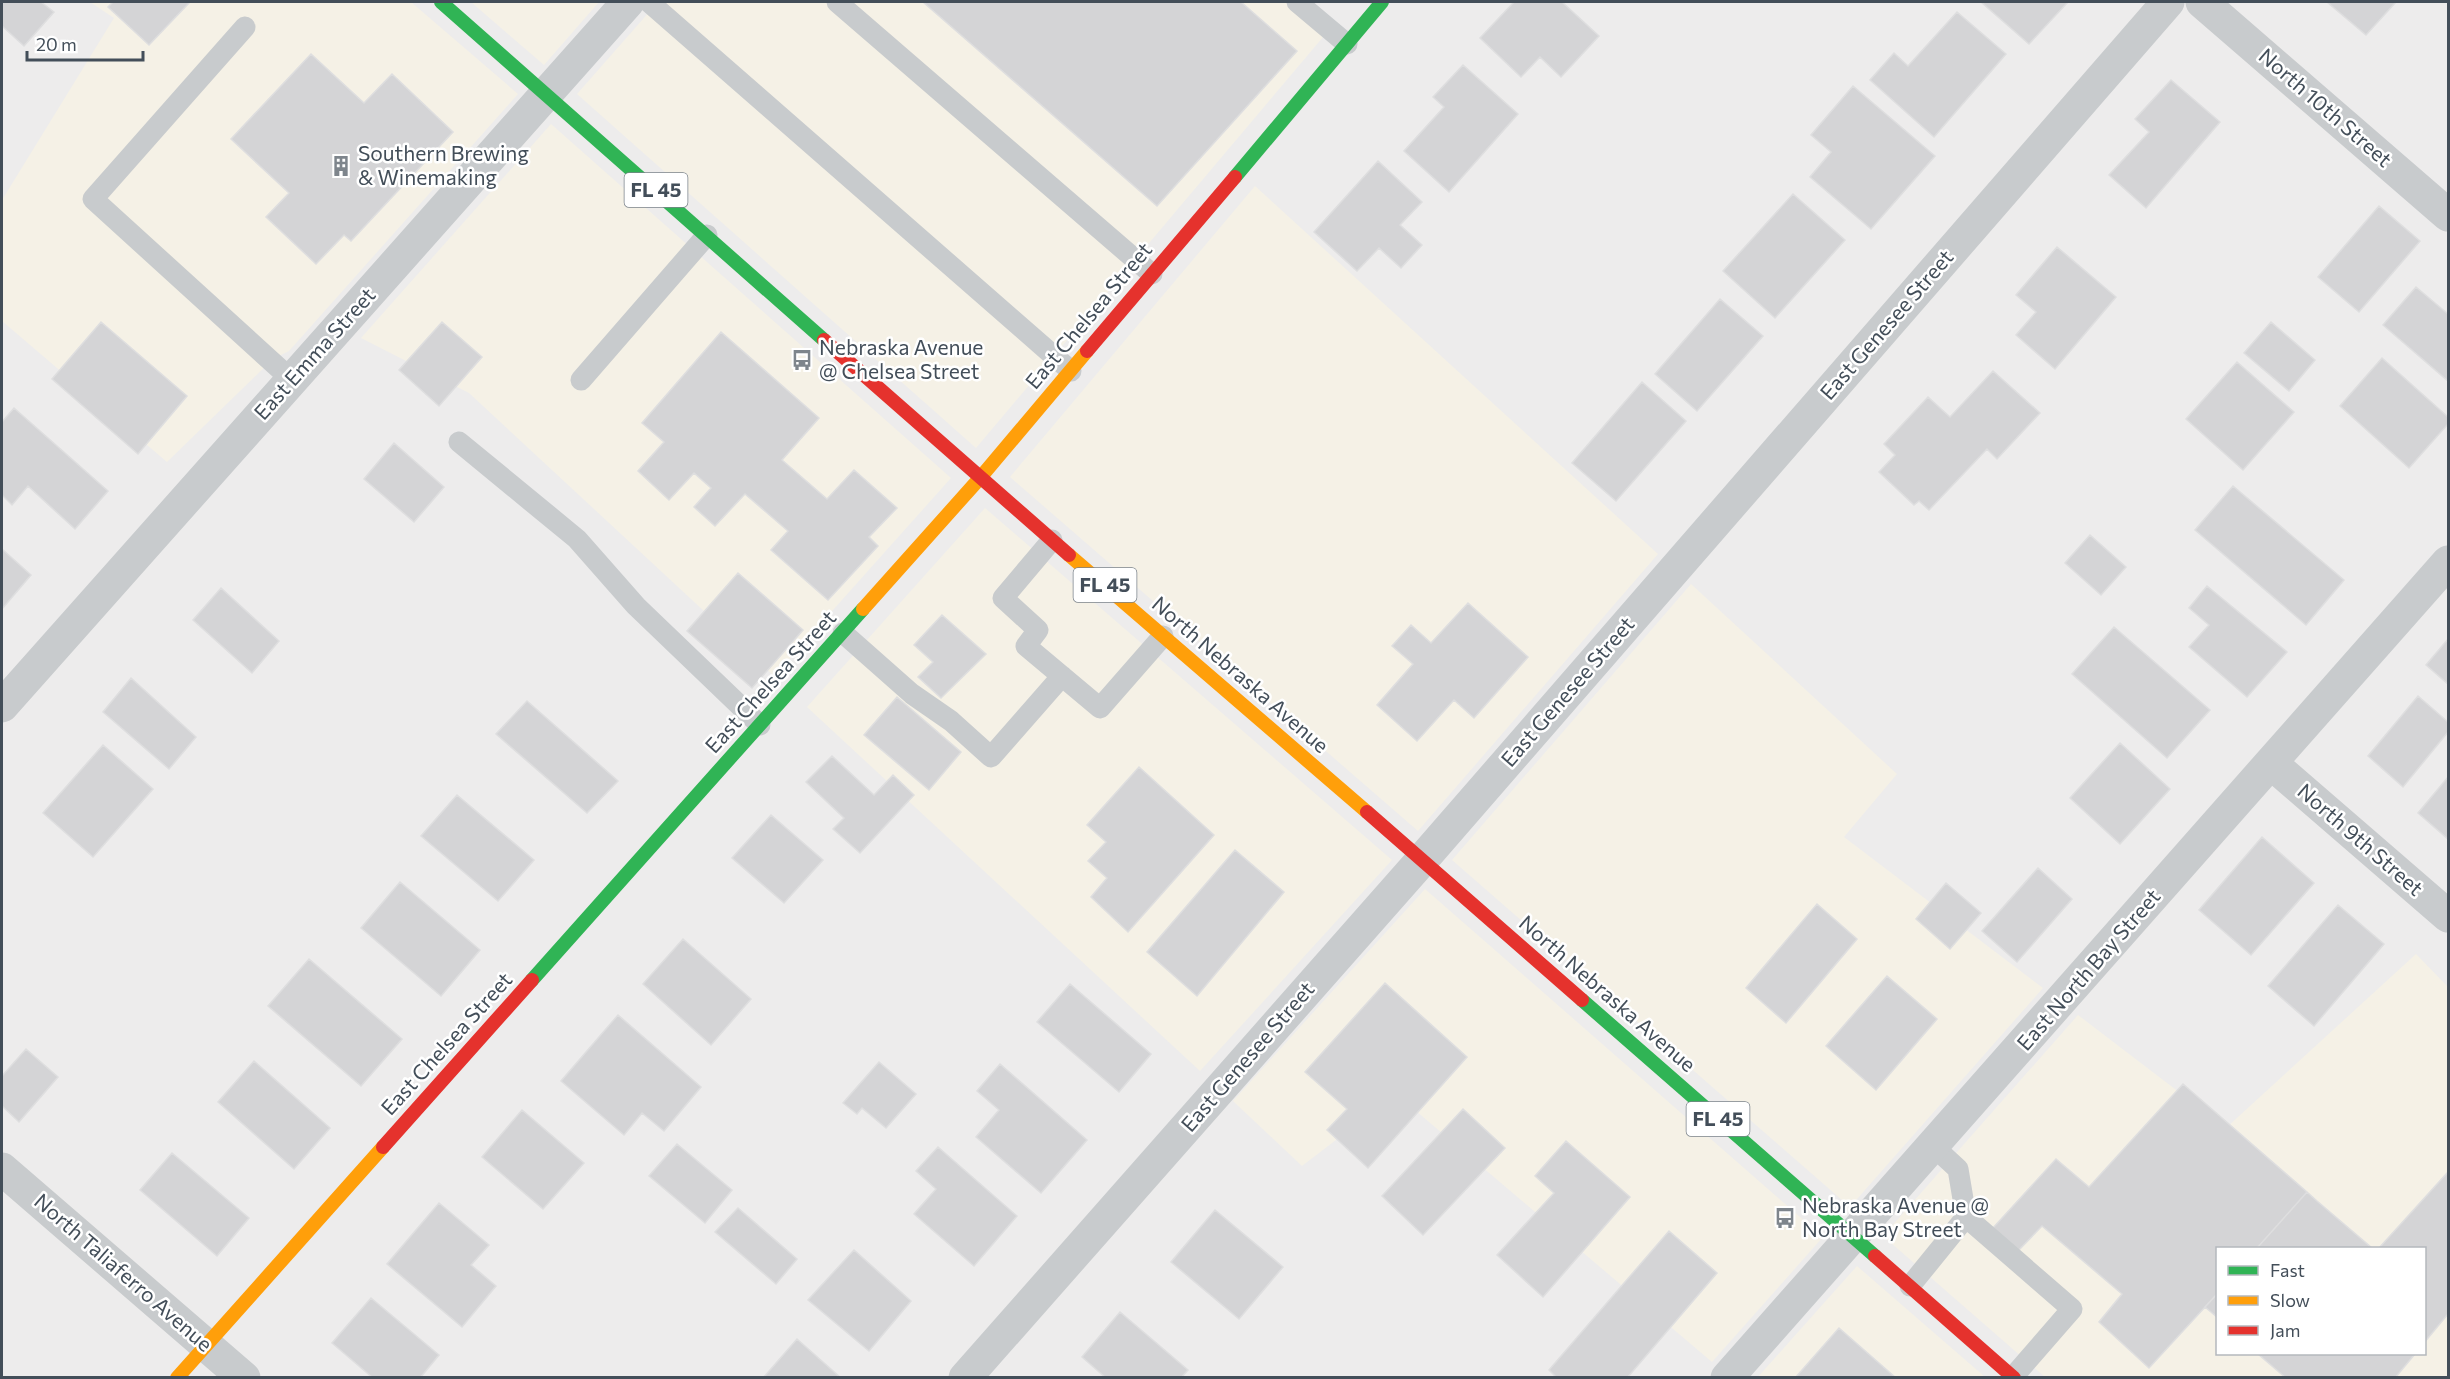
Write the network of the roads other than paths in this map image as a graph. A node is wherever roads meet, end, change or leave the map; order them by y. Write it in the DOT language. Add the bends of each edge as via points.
graph roads {
  1 [pos="441,2"];
  2 [pos="628,2"];
  3 [pos="649,2"];
  4 [pos="837,2"];
  5 [pos="1297,2"];
  6 [pos="1382,2"];
  7 [pos="2168,2"];
  8 [pos="2202,2"];
  9 [pos="244,27"];
  10 [pos="1347,44"];
  11 [pos="548,94"];
  12 [pos="2448,215"];
  13 [pos="707,235"];
  14 [pos="1152,274"];
  15 [pos="1071,371"];
  16 [pos="581,380"];
  17 [pos="292,381"];
  18 [pos="459,442"];
  19 [pos="980,478"];
  20 [pos="1052,540"];
  21 [pos="2448,562"];
  22 [pos="843,633"];
  23 [pos="1164,636"];
  24 [pos="1062,676"];
  25 [pos="2,706"];
  26 [pos="760,725"];
  27 [pos="2271,763"];
  28 [pos="1422,860"];
  29 [pos="2448,916"];
  30 [pos="1933,1146"];
  31 [pos="2,1169"];
  32 [pos="1966,1217"];
  33 [pos="1854,1237"];
  34 [pos="1910,1286"];
  35 [pos="206,1346"];
  36 [pos="177,1377"];
  37 [pos="244,1377"];
  38 [pos="964,1377"];
  39 [pos="1727,1377"];
  40 [pos="2013,1377"];
  1 -- 11 [label="main road, North Nebraska Avenue / FL 45"];
  2 -- 11 [label="street, East Emma Street"];
  3 -- 15 [label="lane"];
  4 -- 14 [label="lane"];
  5 -- 10 [label="lane"];
  6 -- 10 [label="main road, East Chelsea Street"];
  7 -- 28 [label="street, East Genesee Street"];
  8 -- 12 [label="street, North 10th Street"];
  9 -- 17 [label="lane" via="93,199"];
  10 -- 14 [label="main road, East Chelsea Street"];
  11 -- 13 [label="main road, North Nebraska Avenue / FL 45"];
  11 -- 17 [label="street, East Emma Street"];
  13 -- 16 [label="lane"];
  13 -- 19 [label="main road, North Nebraska Avenue / FL 45"];
  14 -- 15 [label="main road, East Chelsea Street"];
  15 -- 19 [label="main road, East Chelsea Street"];
  17 -- 25 [label="street, East Emma Street"];
  18 -- 26 [label="lane" via="577,539 636,606"];
  19 -- 20 [label="main road, North Nebraska Avenue / FL 45"];
  19 -- 22 [label="main road, East Chelsea Street"];
  20 -- 23 [label="main road, North Nebraska Avenue / FL 45"];
  20 -- 24 [label="lane" via="1003,598 1038,630 1026,646"];
  21 -- 27 [label="street, East North Bay Street"];
  22 -- 24 [label="lane" via="991,756"];
  22 -- 26 [label="main road, East Chelsea Street"];
  23 -- 24 [label="lane" via="1100,708"];
  23 -- 28 [label="main road, North Nebraska Avenue / FL 45"];
  26 -- 35 [label="main road, East Chelsea Street"];
  27 -- 29 [label="street, North 9th Street"];
  27 -- 30 [label="street, East North Bay Street"];
  28 -- 33 [label="main road, North Nebraska Avenue / FL 45"];
  28 -- 38 [label="street, East Genesee Street"];
  30 -- 32 [label="lane" via="1958,1169"];
  30 -- 33 [label="street, East North Bay Street"];
  31 -- 35 [label="street, North Taliaferro Avenue"];
  32 -- 34 [label="lane"];
  32 -- 40 [label="lane" via="2072,1309"];
  33 -- 34 [label="main road, North Nebraska Avenue / FL 45"];
  33 -- 39 [label="street, East North Bay Street"];
  34 -- 40 [label="main road, North Nebraska Avenue / FL 45"];
  35 -- 36 [label="main road, East Chelsea Street"];
  35 -- 37 [label="street, North Taliaferro Avenue"];
}
